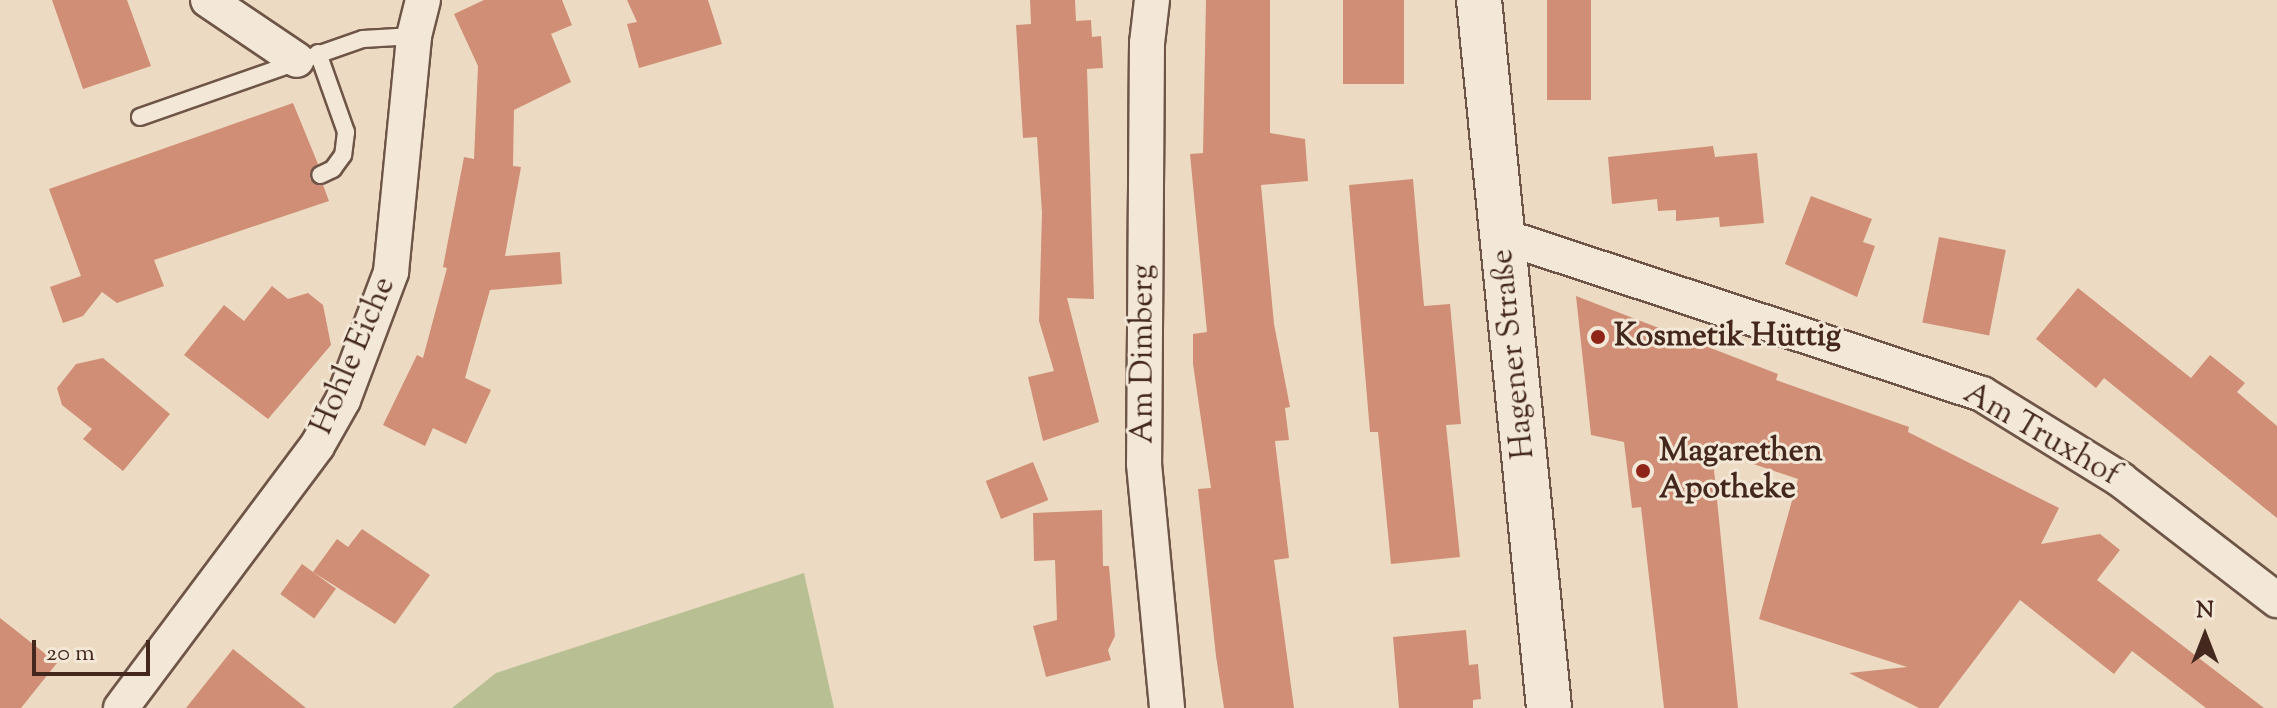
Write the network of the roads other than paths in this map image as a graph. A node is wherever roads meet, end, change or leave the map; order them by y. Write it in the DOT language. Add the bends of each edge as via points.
graph roads {
  1 [pos="208,0"];
  2 [pos="423,0"];
  3 [pos="1152,0"];
  4 [pos="1479,0"];
  5 [pos="414,36"];
  6 [pos="308,56"];
  7 [pos="140,117"];
  8 [pos="320,175"];
  9 [pos="1502,236"];
  10 [pos="2277,600"];
  11 [pos="121,708"];
  12 [pos="1167,708"];
  13 [pos="1549,708"];
  1 -- 6 [label="street"];
  2 -- 5 [label="street, Hohle Eiche"];
  3 -- 12 [label="street, Am Dimberg" via="1144,464"];
  4 -- 9 [label="main road, Hagener Straße"];
  5 -- 6 [label="lane" via="363,39"];
  5 -- 11 [label="street, Hohle Eiche" via="391,272 343,400 317,446"];
  6 -- 7 [label="lane"];
  6 -- 8 [label="lane" via="346,132 343,155 333,169"];
  9 -- 10 [label="street, Am Truxhof" via="1982,394 2121,480"];
  9 -- 13 [label="main road, Hagener Straße"];
}
